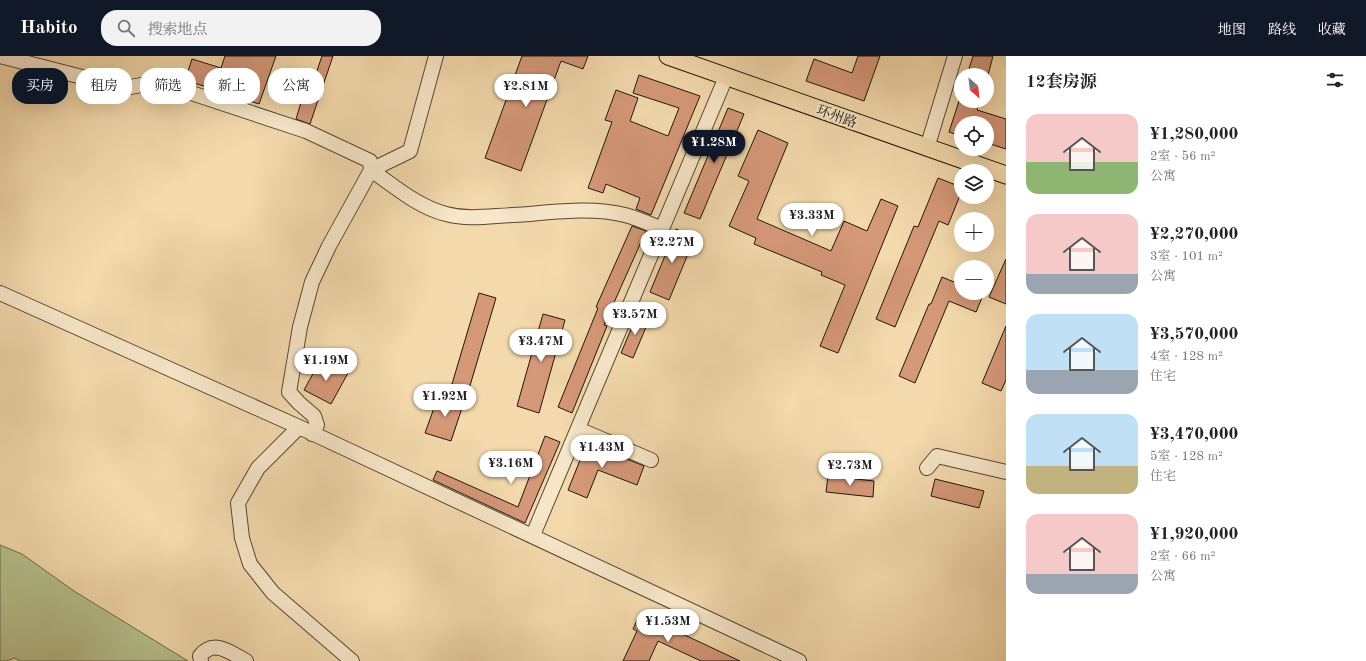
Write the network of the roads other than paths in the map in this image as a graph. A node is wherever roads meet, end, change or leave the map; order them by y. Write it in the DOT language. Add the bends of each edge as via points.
graph roads {
  1 [pos="0,56"];
  2 [pos="436,56"];
  3 [pos="668,56"];
  4 [pos="955,56"];
  5 [pos="726,76"];
  6 [pos="928,148"];
  7 [pos="370,170"];
  8 [pos="1006,175"];
  9 [pos="662,229"];
  10 [pos="0,294"];
  11 [pos="299,427"];
  12 [pos="578,429"];
  13 [pos="312,434"];
  14 [pos="651,460"];
  15 [pos="927,468"];
  16 [pos="1006,472"];
  17 [pos="533,536"];
  18 [pos="201,661"];
  19 [pos="246,661"];
  20 [pos="352,661"];
  21 [pos="799,661"];
  1 -- 7 [label="street" via="125,88 158,82 306,131 370,161"];
  2 -- 7 [label="street" via="410,151"];
  3 -- 5 [label="main road, 环州路"];
  4 -- 6 [label="street"];
  5 -- 6 [label="main road, 环州路"];
  5 -- 9 [label="street"];
  6 -- 8 [label="main road, 环州路"];
  7 -- 9 [label="street" via="422,204 436,211 457,216 479,218 590,210 625,215"];
  7 -- 13 [label="street" via="312,282 300,327 289,392 314,416 317,425"];
  9 -- 12 [label="street"];
  10 -- 11 [label="street"];
  11 -- 13 [label="street"];
  11 -- 20 [label="street" via="258,468 238,502 242,538 250,564 273,594"];
  12 -- 14 [label="street"];
  12 -- 17 [label="street"];
  13 -- 17 [label="street"];
  15 -- 16 [label="street" via="937,456"];
  17 -- 21 [label="street"];
  18 -- 19 [label="street" via="200,656 205,650 216,647"];
}
